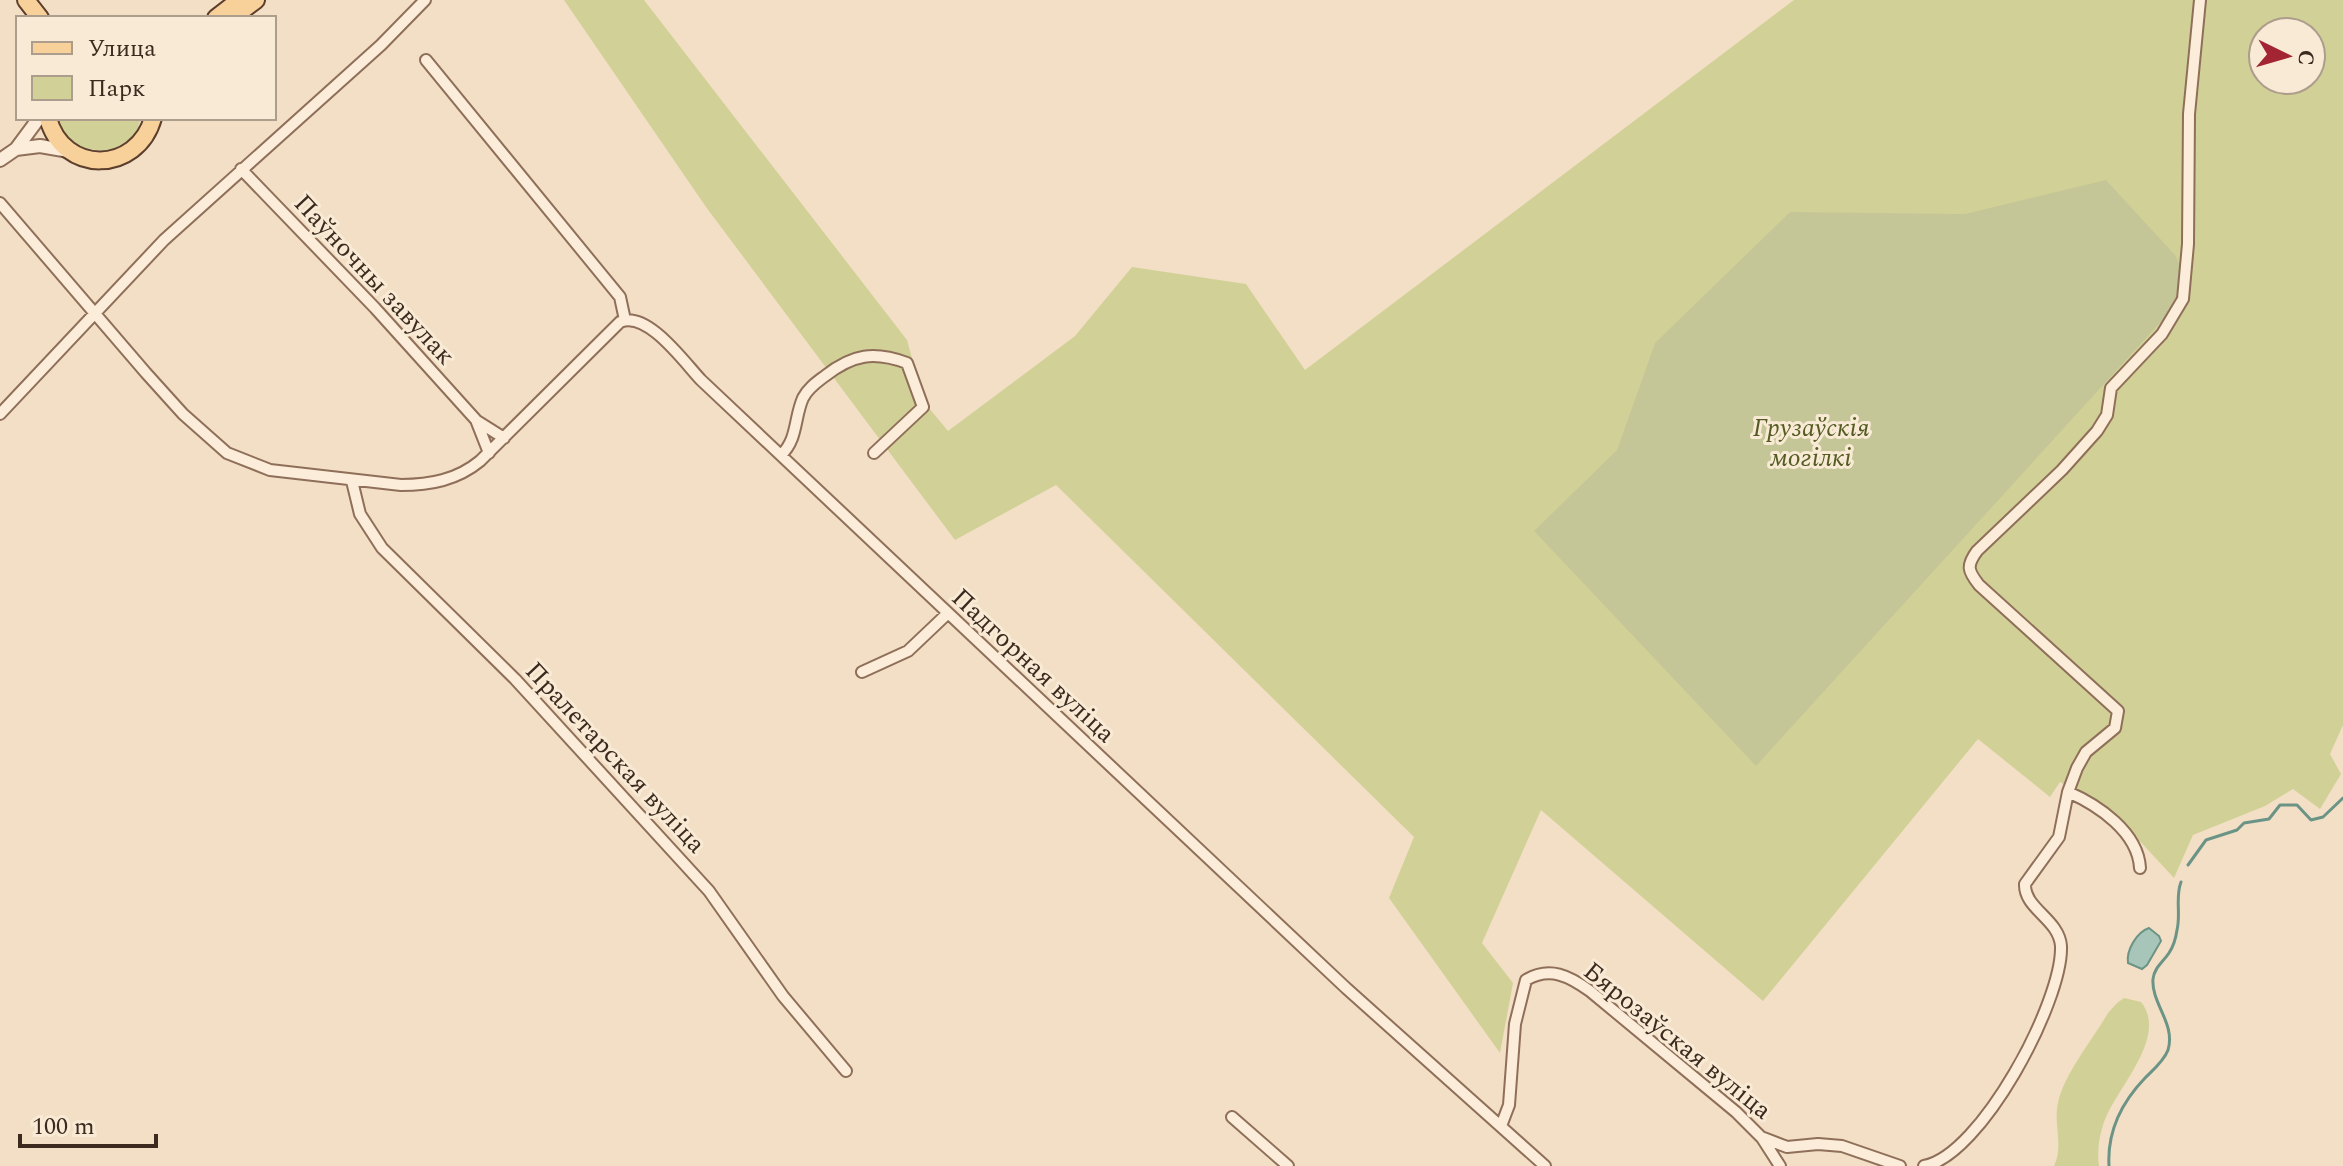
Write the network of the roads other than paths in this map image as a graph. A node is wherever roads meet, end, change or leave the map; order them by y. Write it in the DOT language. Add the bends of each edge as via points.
graph roads {
  1 [pos="26,0"];
  2 [pos="239,0"];
  3 [pos="256,0"];
  4 [pos="425,0"];
  5 [pos="2200,0"];
  6 [pos="38,16"];
  7 [pos="219,16"];
  8 [pos="235,16"];
  9 [pos="426,60"];
  10 [pos="38,120"];
  11 [pos="49,120"];
  12 [pos="152,120"];
  13 [pos="16,149"];
  14 [pos="69,151"];
  15 [pos="0,160"];
  16 [pos="241,169"];
  17 [pos="0,203"];
  18 [pos="93,314"];
  19 [pos="625,320"];
  20 [pos="0,414"];
  21 [pos="476,420"];
  22 [pos="501,441"];
  23 [pos="489,453"];
  24 [pos="874,453"];
  25 [pos="781,455"];
  26 [pos="352,481"];
  27 [pos="947,614"];
  28 [pos="862,672"];
  29 [pos="2068,792"];
  30 [pos="2140,868"];
  31 [pos="846,1071"];
  32 [pos="1232,1117"];
  33 [pos="1501,1126"];
  34 [pos="1761,1137"];
  35 [pos="1288,1166"];
  36 [pos="1545,1166"];
  37 [pos="1780,1166"];
  38 [pos="1900,1166"];
  39 [pos="1924,1166"];
  1 -- 6 [label="main road"];
  2 -- 7 [label="main road"];
  3 -- 8 [label="main road"];
  4 -- 16 [label="street"];
  5 -- 29 [label="street" via="2189,114 2183,299 2162,334 2111,388 2107,415 2092,437 1969,564 1979,585 2118,711 2115,728 2086,752"];
  9 -- 19 [label="street" via="620,297"];
  10 -- 13 [label="street"];
  11 -- 14 [label="main road"];
  12 -- 14 [label="main road" via="142,142 120,157 94,160"];
  13 -- 14 [label="street"];
  13 -- 15 [label="street"];
  16 -- 18 [label="street"];
  16 -- 21 [label="street, Паўночны завулак"];
  17 -- 18 [label="street"];
  18 -- 20 [label="street"];
  18 -- 26 [label="street" via="183,414 227,453 270,470"];
  19 -- 22 [label="street"];
  19 -- 25 [label="street, Падгорная вуліца" via="651,328"];
  21 -- 22 [label="street, Паўночны завулак"];
  21 -- 23 [label="street, Паўночны завулак"];
  22 -- 23 [label="street"];
  23 -- 26 [label="street" via="468,470 438,482"];
  24 -- 25 [label="street" via="923,407 907,363 886,355 853,359 812,386 791,446"];
  25 -- 27 [label="street, Падгорная вуліца"];
  26 -- 31 [label="street, Пралетарская вуліца" via="360,514 382,548 515,679 709,891 783,996"];
  27 -- 28 [label="street" via="908,651"];
  27 -- 33 [label="street, Падгорная вуліца"];
  29 -- 30 [label="street" via="2115,823 2135,845"];
  29 -- 39 [label="street" via="2059,837 2025,884 2028,898 2060,939 2052,994 2027,1052 1987,1112 1951,1154"];
  32 -- 35 [label="street"];
  33 -- 34 [label="street, Бярозаўская вуліца" via="1509,1105 1515,1024 1526,980 1545,972 1567,976 1590,991"];
  33 -- 36 [label="street, Падгорная вуліца"];
  34 -- 37 [label="street"];
  34 -- 38 [label="street, Бярозаўская вуліца" via="1787,1147 1842,1146"];
}
